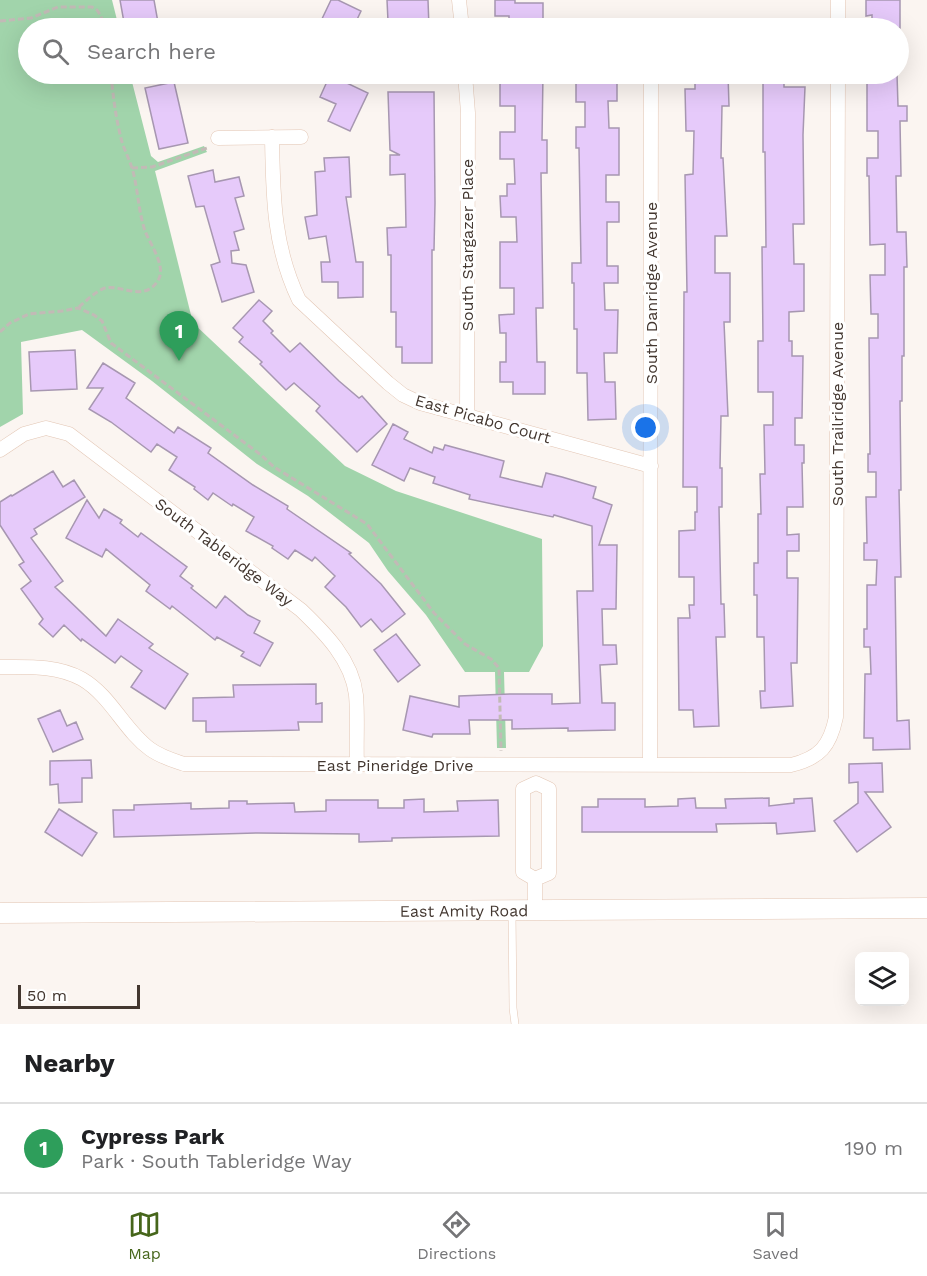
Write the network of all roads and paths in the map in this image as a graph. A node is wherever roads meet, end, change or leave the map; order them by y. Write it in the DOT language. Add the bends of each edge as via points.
graph roads {
  1 [pos="459,0"];
  2 [pos="838,0"];
  3 [pos="31,18"];
  4 [pos="102,18"];
  5 [pos="461,18"];
  6 [pos="838,18"];
  7 [pos="18,19"];
  8 [pos="0,21"];
  9 [pos="112,84"];
  10 [pos="466,84"];
  11 [pos="651,84"];
  12 [pos="838,84"];
  13 [pos="272,137"];
  14 [pos="301,137"];
  15 [pos="218,138"];
  16 [pos="207,148"];
  17 [pos="132,168"];
  18 [pos="78,308"];
  19 [pos="0,332"];
  20 [pos="467,416"];
  21 [pos="0,450"];
  22 [pos="651,466"];
  23 [pos="0,667"];
  24 [pos="501,751"];
  25 [pos="821,751"];
  26 [pos="357,765"];
  27 [pos="536,765"];
  28 [pos="650,765"];
  29 [pos="536,783"];
  30 [pos="535,879"];
  31 [pos="927,908"];
  32 [pos="512,909"];
  33 [pos="535,909"];
  34 [pos="0,913"];
  35 [pos="515,1024"];
  1 -- 5 [label="street"];
  2 -- 6 [label="street"];
  3 -- 4 [label="path" via="58,7 92,8"];
  7 -- 8 [label="path"];
  9 -- 17 [label="path" via="122,142"];
  10 -- 20 [label="street, South Stargazer Place"];
  11 -- 22 [label="street, South Danridge Avenue"];
  12 -- 25 [label="street, South Trailridge Avenue" via="836,717 832,736"];
  13 -- 14 [label="street"];
  13 -- 15 [label="street"];
  13 -- 20 [label="street, East Picabo Court" via="275,223 299,300 403,395"];
  16 -- 17 [label="path" via="152,167"];
  17 -- 18 [label="path" via="145,230 160,268 158,282 143,291 102,289"];
  18 -- 19 [label="path" via="29,314"];
  18 -- 24 [label="path" via="102,321 111,343 274,467 373,530 434,613 465,644 491,658 499,668"];
  20 -- 22 [label="street, East Picabo Court"];
  21 -- 26 [label="street, South Tableridge Way" via="24,434 46,428 69,434 301,610 322,630 350,671 356,694"];
  22 -- 28 [label="street, South Danridge Avenue"];
  23 -- 26 [label="street, East Pineridge Drive" via="60,670 82,679 150,749 184,764"];
  25 -- 28 [label="street, East Pineridge Drive" via="791,765"];
  26 -- 27 [label="street, East Pineridge Drive"];
  27 -- 28 [label="street, East Pineridge Drive"];
  27 -- 29 [label="street"];
  29 -- 30 [label="street" via="523,789 523,872"];
  29 -- 30 [label="street" via="549,789 549,873"];
  30 -- 33 [label="street"];
  31 -- 33 [label="street, East Amity Road"];
  32 -- 33 [label="street, East Amity Road"];
  32 -- 34 [label="street, East Amity Road"];
  32 -- 35 [label="lane"];
}
